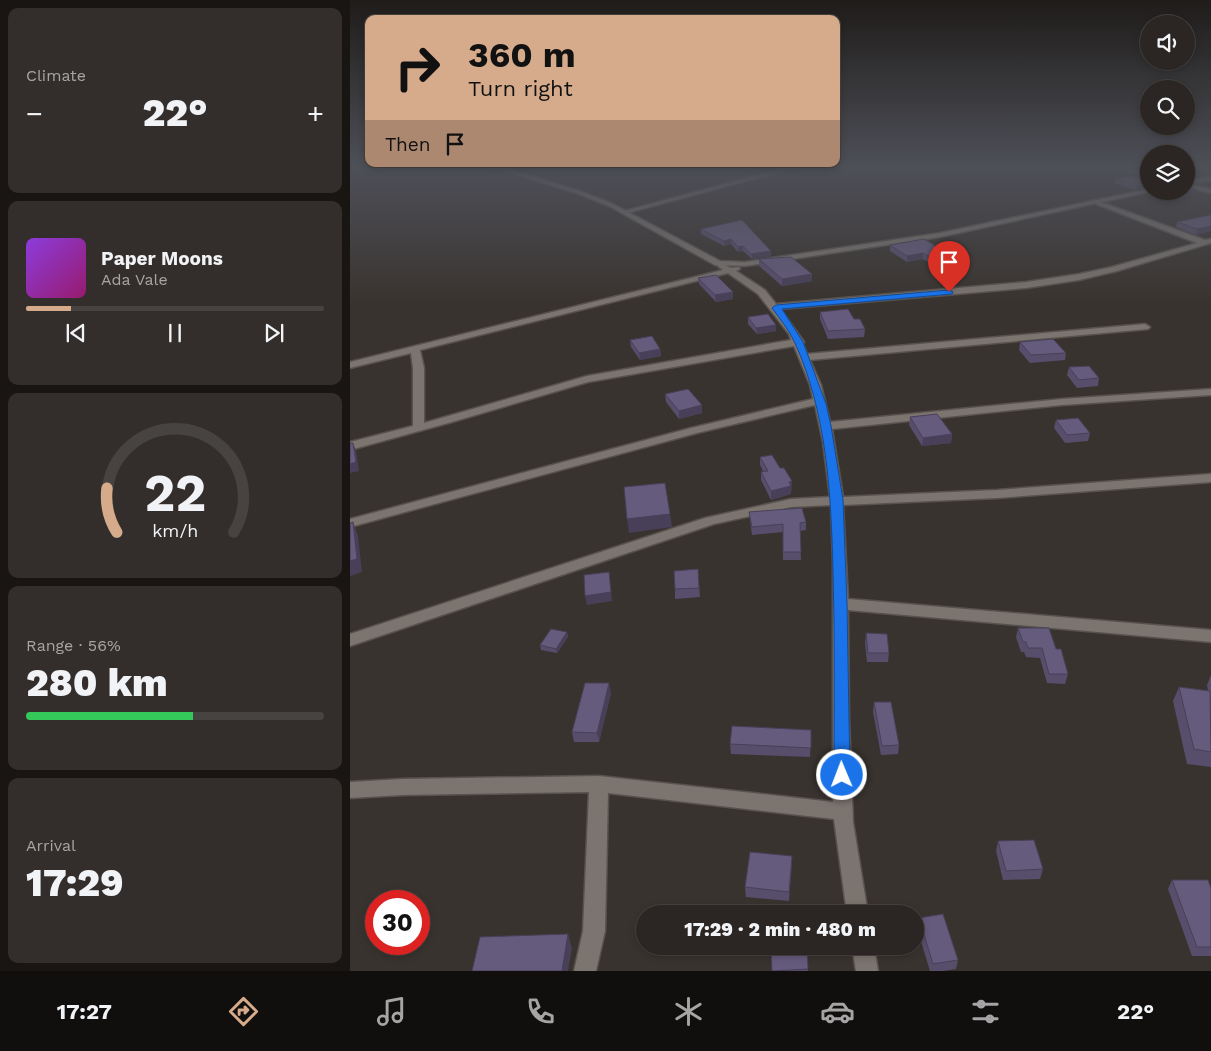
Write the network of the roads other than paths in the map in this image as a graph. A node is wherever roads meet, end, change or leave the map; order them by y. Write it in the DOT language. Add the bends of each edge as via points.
graph roads {
  1 [pos="627,213"];
  2 [pos="1047,213"];
  3 [pos="1127,213"];
  4 [pos="1208,242"];
  5 [pos="740,267"];
  6 [pos="776,308"];
  7 [pos="1145,327"];
  8 [pos="799,342"];
  9 [pos="415,349"];
  10 [pos="805,357"];
  11 [pos="350,365"];
  12 [pos="1211,392"];
  13 [pos="820,401"];
  14 [pos="826,426"];
  15 [pos="419,428"];
  16 [pos="350,446"];
  17 [pos="1211,478"];
  18 [pos="837,500"];
  19 [pos="350,523"];
  20 [pos="841,604"];
  21 [pos="1211,636"];
  22 [pos="350,640"];
  23 [pos="599,784"];
  24 [pos="350,790"];
  25 [pos="843,812"];
  26 [pos="857,905"];
  27 [pos="865,955"];
  28 [pos="585,971"];
  29 [pos="868,971"];
  1 -- 5 [label="street" via="718,263"];
  2 -- 5 [label="street" via="940,235"];
  3 -- 4 [label="street"];
  4 -- 6 [label="street" via="1079,277 1026,285"];
  5 -- 6 [label="street"];
  5 -- 9 [label="street"];
  6 -- 8 [label="street"];
  7 -- 10 [label="street"];
  8 -- 10 [label="street"];
  8 -- 15 [label="street" via="587,379"];
  9 -- 11 [label="street"];
  9 -- 15 [label="street" via="419,362 416,410"];
  10 -- 13 [label="street"];
  12 -- 14 [label="street" via="963,411"];
  13 -- 14 [label="street"];
  13 -- 19 [label="street" via="695,430"];
  14 -- 18 [label="street"];
  15 -- 16 [label="street"];
  17 -- 18 [label="street" via="997,494"];
  18 -- 20 [label="street"];
  18 -- 22 [label="street" via="791,503 710,521"];
  20 -- 21 [label="street"];
  20 -- 25 [label="street"];
  23 -- 24 [label="street"];
  23 -- 25 [label="street"];
  23 -- 28 [label="street" via="594,931"];
  25 -- 26 [label="street"];
  27 -- 29 [label="street"];
}
